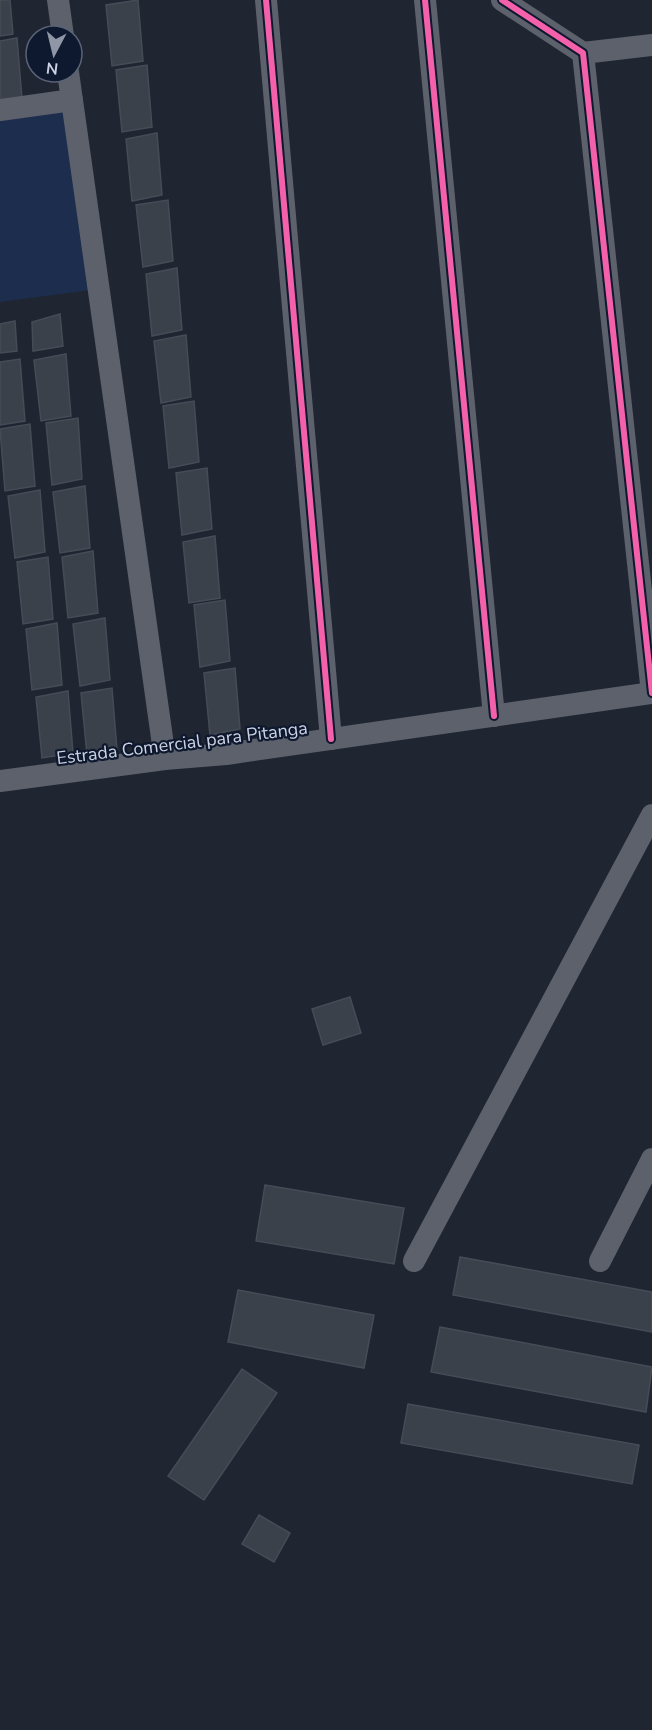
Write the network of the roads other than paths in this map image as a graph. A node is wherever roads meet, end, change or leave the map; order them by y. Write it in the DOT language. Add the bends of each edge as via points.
graph roads {
  1 [pos="58,0"];
  2 [pos="266,0"];
  3 [pos="425,0"];
  4 [pos="502,0"];
  5 [pos="61,24"];
  6 [pos="652,45"];
  7 [pos="583,53"];
  8 [pos="70,84"];
  9 [pos="72,100"];
  10 [pos="0,110"];
  11 [pos="652,693"];
  12 [pos="494,716"];
  13 [pos="331,739"];
  14 [pos="165,759"];
  15 [pos="1,776"];
  16 [pos="652,815"];
  17 [pos="652,1159"];
  18 [pos="414,1261"];
  19 [pos="600,1261"];
  1 -- 5 [label="street"];
  2 -- 13 [label="street"];
  3 -- 12 [label="street"];
  4 -- 7 [label="street"];
  6 -- 7 [label="street"];
  7 -- 11 [label="street"];
  8 -- 9 [label="street"];
  9 -- 10 [label="street"];
  9 -- 14 [label="street"];
  11 -- 12 [label="street, Estrada Comercial para Pitanga"];
  12 -- 13 [label="street, Estrada Comercial para Pitanga"];
  13 -- 14 [label="street, Estrada Comercial para Pitanga"];
  14 -- 15 [label="street, Estrada Comercial para Pitanga"];
  16 -- 18 [label="street"];
  17 -- 19 [label="street"];
}
